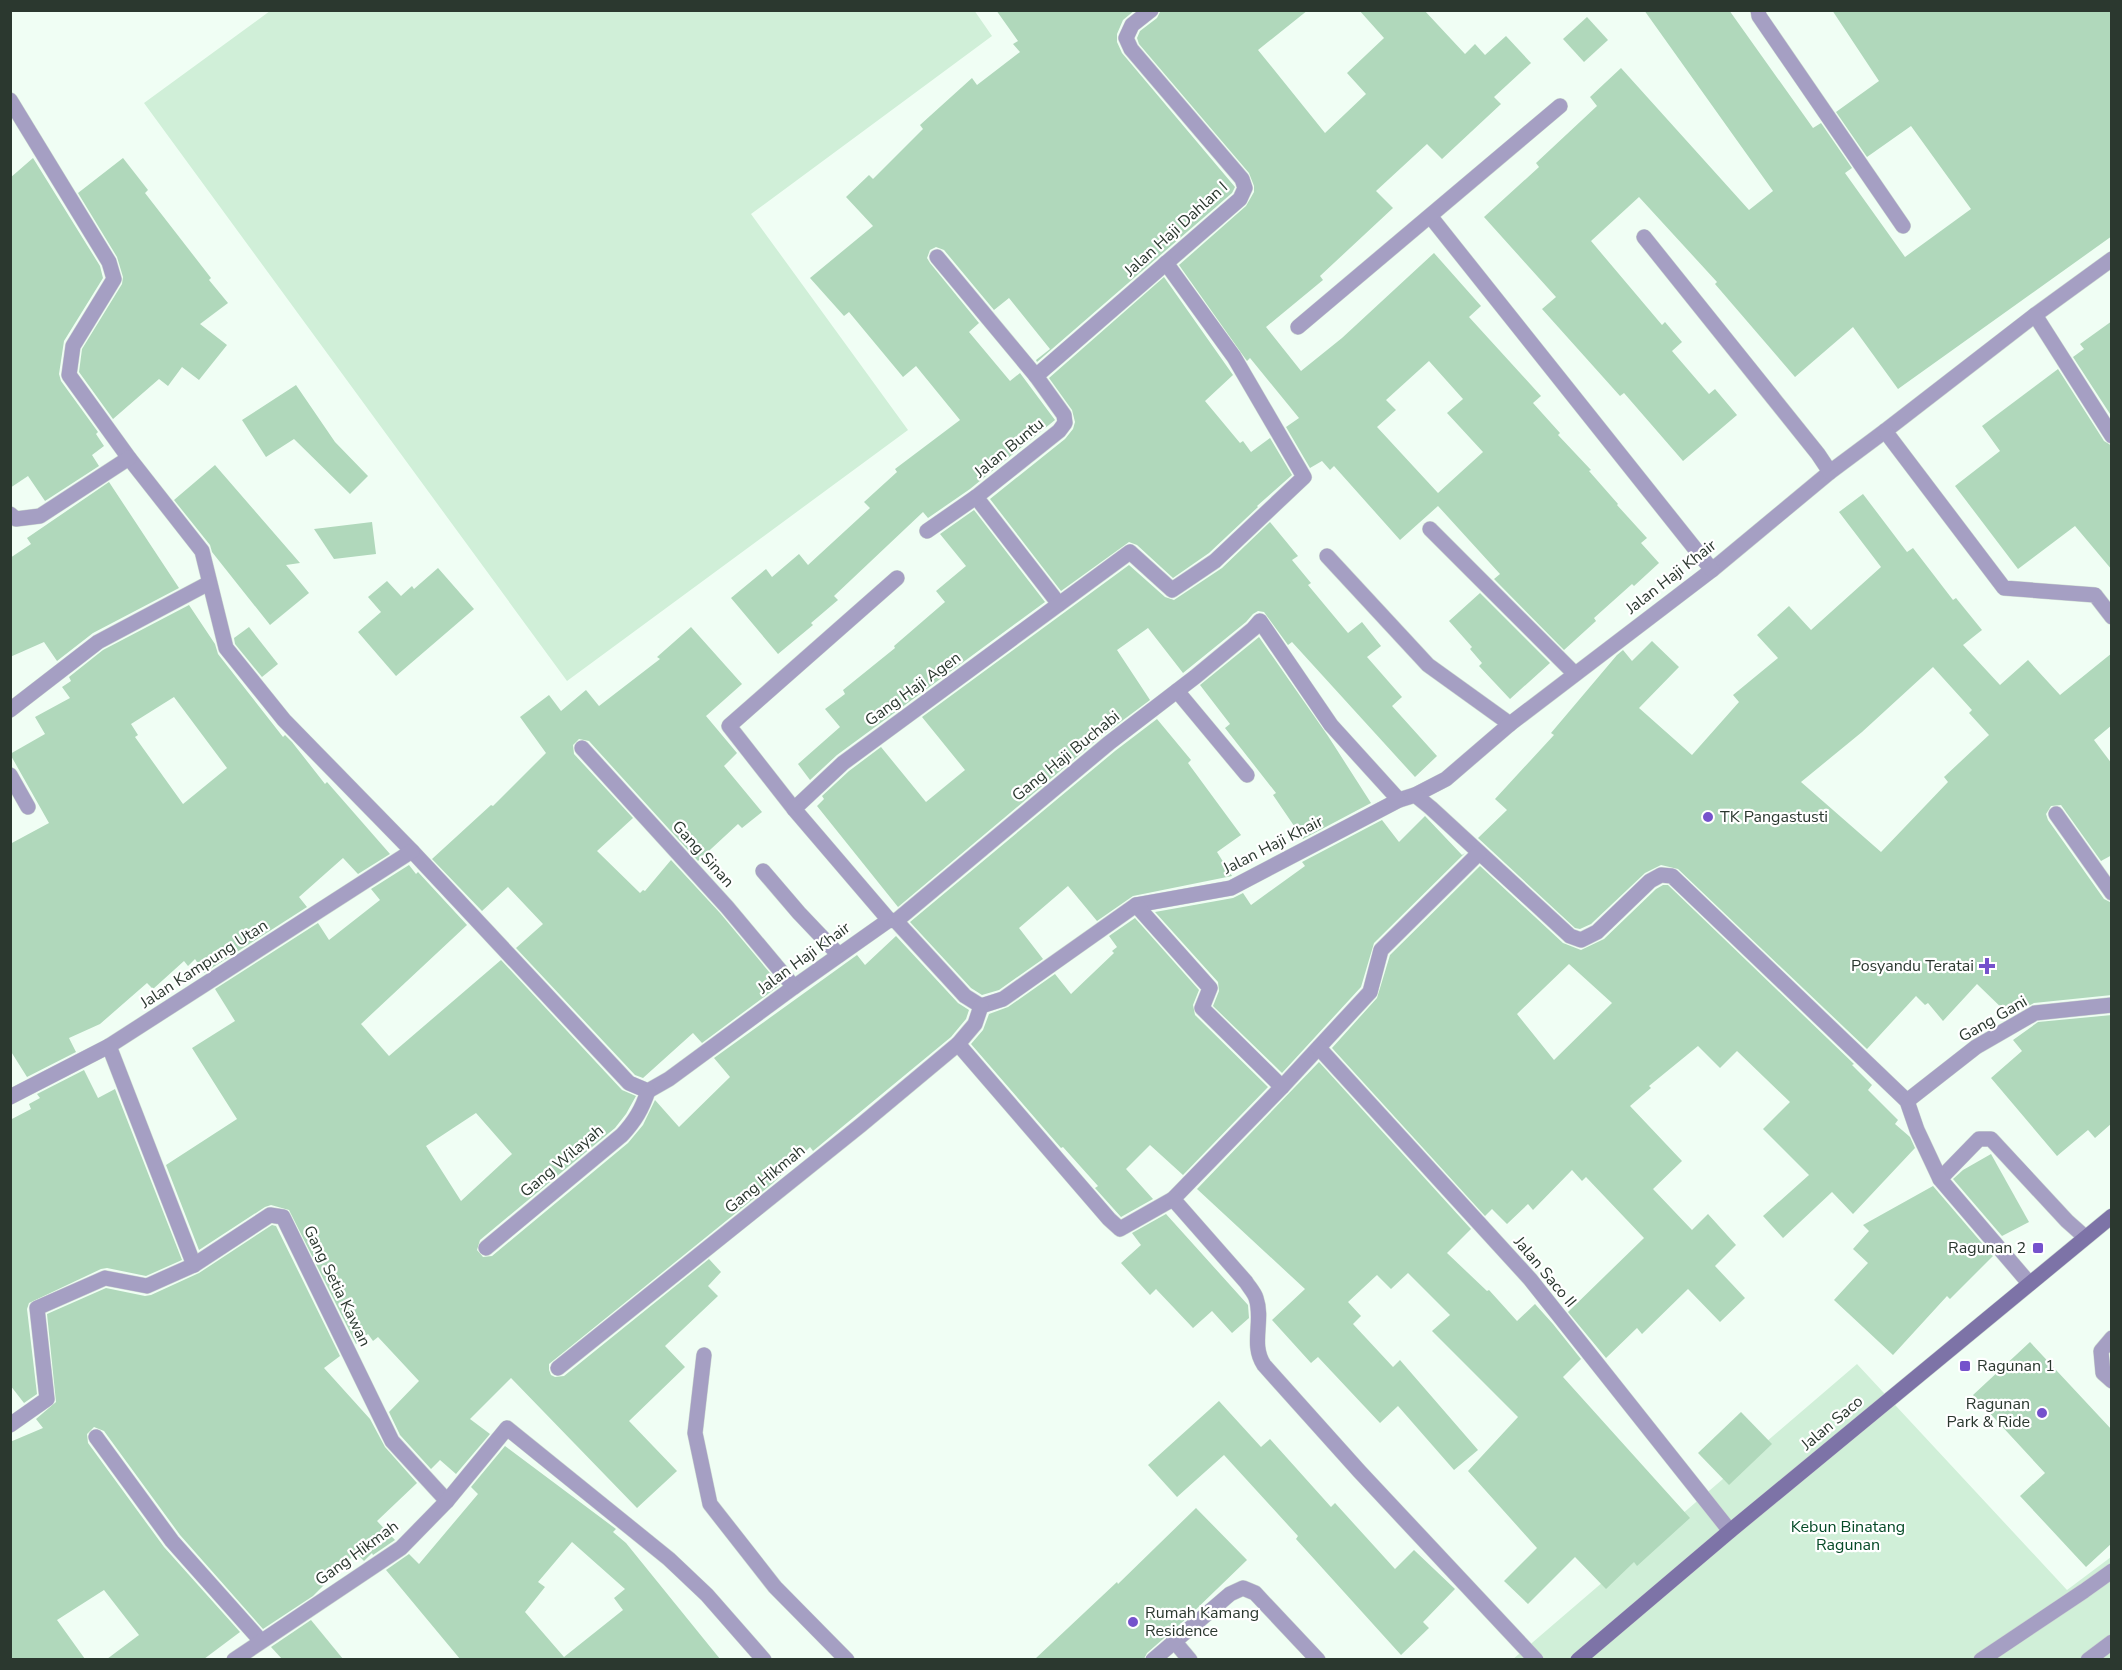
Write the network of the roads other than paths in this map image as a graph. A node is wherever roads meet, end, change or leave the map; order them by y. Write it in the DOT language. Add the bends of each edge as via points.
graph roads {
  1 [pos="1151,10"];
  2 [pos="1758,10"];
  3 [pos="10,100"];
  4 [pos="1560,106"];
  5 [pos="1430,216"];
  6 [pos="1903,226"];
  7 [pos="1644,237"];
  8 [pos="936,257"];
  9 [pos="2112,259"];
  10 [pos="1166,263"];
  11 [pos="2035,315"];
  12 [pos="1298,327"];
  13 [pos="1036,376"];
  14 [pos="1885,432"];
  15 [pos="2112,436"];
  16 [pos="129,458"];
  17 [pos="1830,472"];
  18 [pos="976,498"];
  19 [pos="10,514"];
  20 [pos="1430,529"];
  21 [pos="927,531"];
  22 [pos="1327,556"];
  23 [pos="1712,570"];
  24 [pos="897,578"];
  25 [pos="209,583"];
  26 [pos="1059,604"];
  27 [pos="2112,617"];
  28 [pos="1575,674"];
  29 [pos="1177,691"];
  30 [pos="10,710"];
  31 [pos="1510,724"];
  32 [pos="582,748"];
  33 [pos="10,775"];
  34 [pos="1247,775"];
  35 [pos="1415,795"];
  36 [pos="1399,800"];
  37 [pos="28,807"];
  38 [pos="794,809"];
  39 [pos="2056,814"];
  40 [pos="412,851"];
  41 [pos="1479,854"];
  42 [pos="763,870"];
  43 [pos="2112,893"];
  44 [pos="1136,905"];
  45 [pos="892,920"];
  46 [pos="839,955"];
  47 [pos="794,987"];
  48 [pos="2112,1005"];
  49 [pos="981,1006"];
  50 [pos="958,1044"];
  51 [pos="110,1046"];
  52 [pos="1318,1048"];
  53 [pos="1281,1087"];
  54 [pos="648,1091"];
  55 [pos="10,1097"];
  56 [pos="1907,1101"];
  57 [pos="1940,1179"];
  58 [pos="1173,1199"];
  59 [pos="2112,1216"];
  60 [pos="2085,1237"];
  61 [pos="486,1248"];
  62 [pos="194,1265"];
  63 [pos="2029,1283"];
  64 [pos="2112,1338"];
  65 [pos="704,1356"];
  66 [pos="558,1368"];
  67 [pos="2112,1381"];
  68 [pos="10,1425"];
  69 [pos="96,1437"];
  70 [pos="447,1502"];
  71 [pos="1730,1531"];
  72 [pos="2112,1571"];
  73 [pos="261,1641"];
  74 [pos="1174,1641"];
  75 [pos="2112,1642"];
  76 [pos="2091,1658"];
  77 [pos="234,1659"];
  78 [pos="764,1659"];
  79 [pos="847,1659"];
  80 [pos="1153,1659"];
  81 [pos="1190,1659"];
  82 [pos="1318,1659"];
  83 [pos="1536,1659"];
  84 [pos="1578,1659"];
  85 [pos="1981,1659"];
  1 -- 10 [label="street, Jalan Haji Dahlan I" via="1132,25 1126,38 1131,49 1242,179 1245,188 1240,199"];
  2 -- 6 [label="street"];
  3 -- 16 [label="street" via="109,262 114,279 73,346 69,375"];
  4 -- 5 [label="street"];
  5 -- 12 [label="street"];
  5 -- 23 [label="street"];
  7 -- 17 [label="street"];
  8 -- 13 [label="street"];
  9 -- 11 [label="street, Jalan Haji Khair"];
  10 -- 13 [label="street, Jalan Haji Dahlan I"];
  10 -- 26 [label="street, Gang Haji Agen" via="1234,357 1304,477 1215,561 1172,590 1130,552"];
  11 -- 14 [label="street, Jalan Haji Khair"];
  11 -- 15 [label="street"];
  13 -- 18 [label="street, Jalan Buntu" via="1064,415 1065,423"];
  14 -- 17 [label="street, Jalan Haji Khair"];
  14 -- 27 [label="street" via="2004,588 2095,595"];
  16 -- 19 [label="street" via="40,516 16,519"];
  16 -- 25 [label="street" via="202,551"];
  17 -- 23 [label="street, Jalan Haji Khair"];
  18 -- 21 [label="street, Jalan Buntu"];
  18 -- 26 [label="street"];
  20 -- 28 [label="street"];
  22 -- 31 [label="street" via="1428,665"];
  23 -- 28 [label="street, Jalan Haji Khair"];
  24 -- 38 [label="street" via="729,726"];
  25 -- 30 [label="street" via="98,642"];
  25 -- 40 [label="street" via="226,648 284,720"];
  26 -- 38 [label="street, Gang Haji Agen" via="843,763"];
  28 -- 31 [label="street, Jalan Haji Khair"];
  29 -- 34 [label="street"];
  29 -- 36 [label="street, Gang Haji Buchabi" via="1260,621 1331,725"];
  29 -- 45 [label="street, Gang Haji Buchabi"];
  31 -- 35 [label="street, Jalan Haji Khair" via="1446,779"];
  32 -- 47 [label="street, Gang Sinan" via="727,906"];
  33 -- 37 [label="street"];
  35 -- 36 [label="street, Jalan Haji Khair"];
  35 -- 41 [label="street"];
  36 -- 44 [label="street, Jalan Haji Khair" via="1231,888"];
  38 -- 45 [label="street"];
  39 -- 43 [label="street"];
  40 -- 51 [label="street, Jalan Kampung Utan"];
  40 -- 54 [label="street" via="629,1083"];
  41 -- 52 [label="street" via="1381,950 1370,992"];
  41 -- 56 [label="street" via="1570,936 1581,940 1597,932 1650,881 1661,875 1672,876"];
  42 -- 46 [label="street"];
  44 -- 49 [label="street, Jalan Haji Khair" via="1003,999"];
  44 -- 53 [label="street" via="1210,988 1202,1008"];
  45 -- 46 [label="street, Jalan Haji Khair"];
  45 -- 49 [label="street" via="965,996"];
  46 -- 47 [label="street, Jalan Haji Khair"];
  47 -- 54 [label="street, Jalan Haji Khair"];
  48 -- 56 [label="street, Gang Gani" via="2035,1013 1976,1047"];
  49 -- 50 [label="street, Gang Hikmah" via="975,1024"];
  50 -- 58 [label="street" via="1120,1229"];
  50 -- 66 [label="street, Gang Hikmah"];
  51 -- 55 [label="street, Jalan Kampung Utan"];
  51 -- 62 [label="street"];
  52 -- 53 [label="street"];
  52 -- 71 [label="street, Jalan Saco II" via="1530,1279"];
  53 -- 58 [label="street"];
  54 -- 61 [label="street, Gang Wilayah" via="643,1108 622,1135"];
  56 -- 57 [label="street"];
  57 -- 60 [label="street" via="1979,1139 1991,1139"];
  57 -- 63 [label="street"];
  58 -- 83 [label="street" via="1256,1296 1256,1344 1264,1365"];
  59 -- 60 [label="main road, Jalan Saco"];
  60 -- 63 [label="main road, Jalan Saco"];
  62 -- 68 [label="street" via="147,1286 105,1278 37,1308 47,1399"];
  62 -- 70 [label="street, Gang Setia Kawan" via="270,1215 283,1217 392,1441"];
  63 -- 71 [label="main road, Jalan Saco"];
  64 -- 67 [label="street" via="2102,1351 2103,1373"];
  65 -- 79 [label="street" via="696,1433 710,1504 775,1587"];
  69 -- 73 [label="street" via="172,1541"];
  70 -- 73 [label="street, Gang Hikmah" via="400,1548"];
  70 -- 78 [label="street, Gang Hikmah" via="507,1428 669,1559"];
  71 -- 84 [label="main road, Jalan Saco"];
  72 -- 85 [label="street"];
  73 -- 77 [label="street, Gang Hikmah"];
  74 -- 80 [label="street"];
  74 -- 81 [label="street"];
  74 -- 82 [label="street" via="1230,1594 1243,1588 1255,1593"];
  75 -- 76 [label="street"];
}
